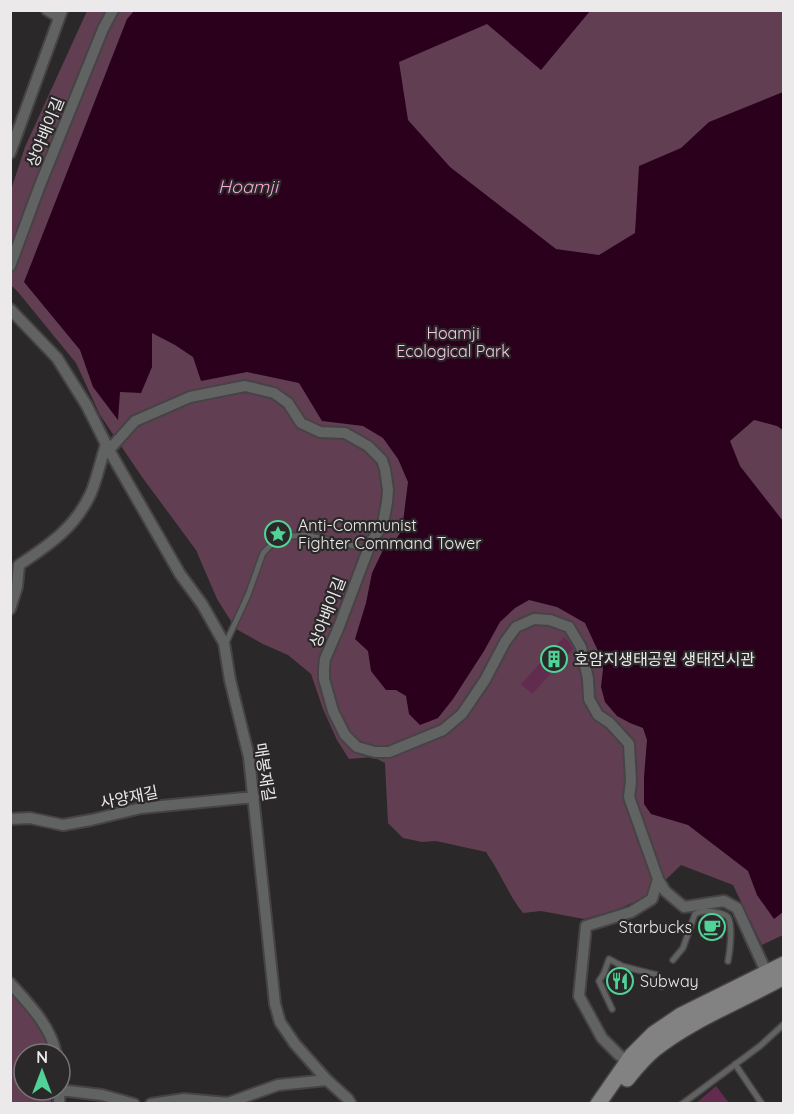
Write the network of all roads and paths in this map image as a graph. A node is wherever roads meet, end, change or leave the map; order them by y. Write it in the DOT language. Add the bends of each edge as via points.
graph roads {
  1 [pos="47,10"];
  2 [pos="113,10"];
  3 [pos="61,14"];
  4 [pos="10,153"];
  5 [pos="10,266"];
  6 [pos="10,309"];
  7 [pos="108,447"];
  8 [pos="368,549"];
  9 [pos="15,566"];
  10 [pos="10,609"];
  11 [pos="224,646"];
  12 [pos="254,797"];
  13 [pos="10,819"];
  14 [pos="658,879"];
  15 [pos="673,960"];
  16 [pos="728,961"];
  17 [pos="783,964"];
  18 [pos="774,978"];
  19 [pos="10,983"];
  20 [pos="662,986"];
  21 [pos="612,1009"];
  22 [pos="783,1024"];
  23 [pos="53,1042"];
  24 [pos="628,1062"];
  25 [pos="735,1064"];
  26 [pos="327,1080"];
  27 [pos="72,1091"];
  28 [pos="135,1104"];
  29 [pos="151,1104"];
  30 [pos="351,1104"];
  31 [pos="598,1104"];
  32 [pos="608,1104"];
  33 [pos="682,1104"];
  34 [pos="762,1104"];
  1 -- 3 [label="street"];
  2 -- 5 [label="street, 상아배이길"];
  3 -- 4 [label="street"];
  6 -- 7 [label="street" via="57,358"];
  7 -- 8 [label="street, 상아배이길" via="135,421 190,397 245,386 274,393 288,403 301,423 320,432 345,433 368,446 382,460 387,502 382,524"];
  7 -- 9 [label="street" via="75,520 52,544"];
  7 -- 11 [label="street, 매봉재길"];
  8 -- 11 [label="lane" via="306,535 279,537 264,553"];
  8 -- 14 [label="street, 상아배이길" via="325,659 324,679 345,735 357,747 389,752 442,730 462,714 516,627 534,619 569,627 581,647 589,699 598,715 629,744 629,797"];
  9 -- 10 [label="street" via="17,587"];
  11 -- 12 [label="street, 매봉재길"];
  12 -- 13 [label="street, 사양재길" via="141,808 63,825 30,818"];
  12 -- 26 [label="street, 매봉재길" via="275,1004 280,1022 295,1044"];
  14 -- 18 [label="street, 상아배이길" via="665,891 684,907 724,902 737,908"];
  14 -- 24 [label="street" via="652,899 631,912 586,926 579,996 602,1038"];
  15 -- 16 [label="lane" via="700,911 728,917"];
  17 -- 18 [label="main road"];
  18 -- 24 [label="main road" via="681,1015 653,1034"];
  18 -- 32 [label="main road" via="653,1051"];
  19 -- 23 [label="street" via="29,1004"];
  20 -- 21 [label="lane" via="657,975 609,959 599,981"];
  22 -- 25 [label="lane"];
  24 -- 31 [label="main road"];
  25 -- 33 [label="lane"];
  25 -- 34 [label="lane"];
  26 -- 29 [label="street" via="278,1085 228,1102 183,1099"];
  26 -- 30 [label="street, 매봉재길"];
  27 -- 28 [label="street"];
}
